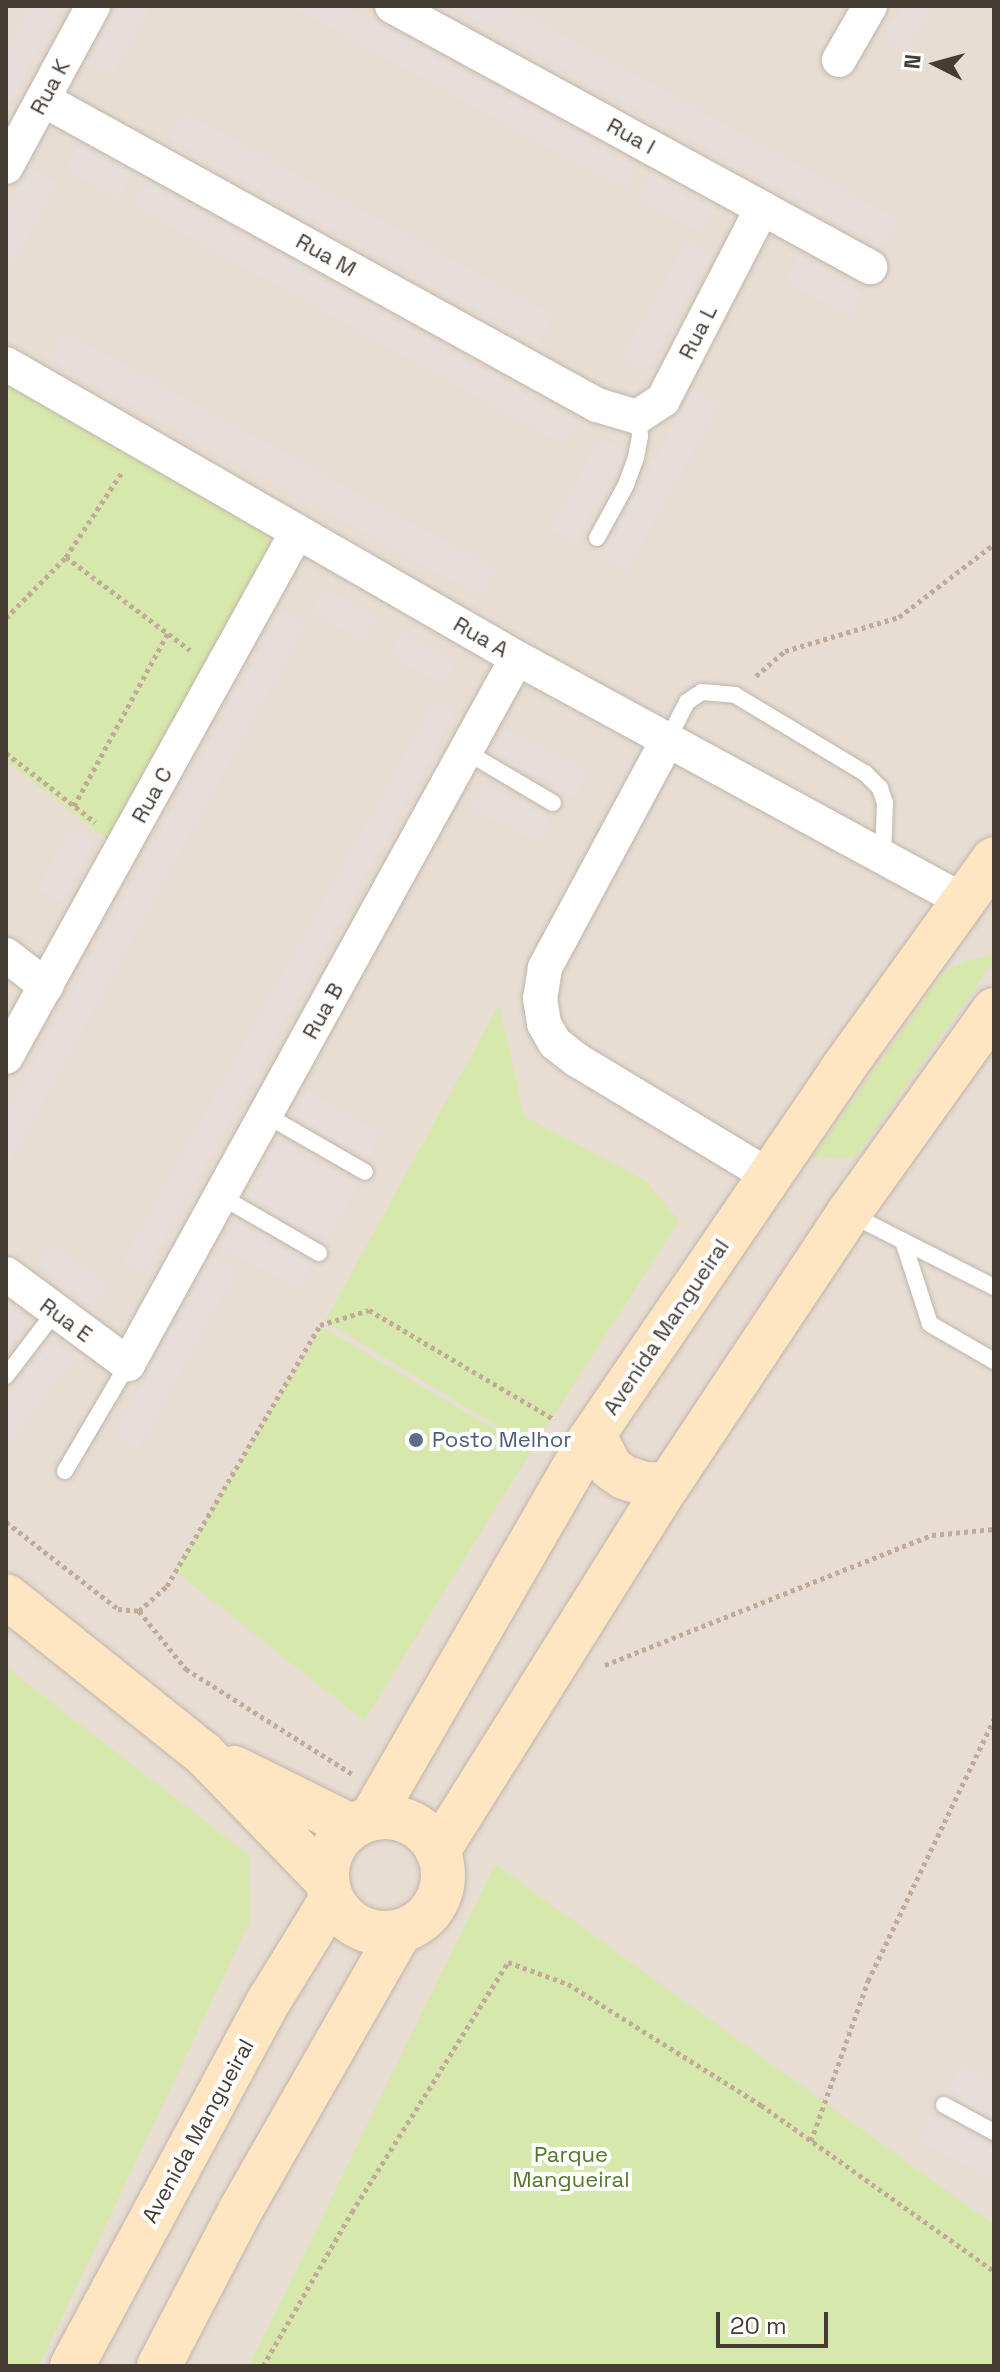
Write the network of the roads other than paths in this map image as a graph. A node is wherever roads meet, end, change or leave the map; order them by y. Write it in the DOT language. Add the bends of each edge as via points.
graph roads {
  1 [pos="93,6"];
  2 [pos="392,6"];
  3 [pos="870,6"];
  4 [pos="839,60"];
  5 [pos="44,100"];
  6 [pos="6,167"];
  7 [pos="762,208"];
  8 [pos="870,267"];
  9 [pos="6,364"];
  10 [pos="622,414"];
  11 [pos="297,532"];
  12 [pos="597,538"];
  13 [pos="517,658"];
  14 [pos="667,741"];
  15 [pos="465,751"];
  16 [pos="553,803"];
  17 [pos="883,855"];
  18 [pos="994,859"];
  19 [pos="962,900"];
  20 [pos="6,955"];
  21 [pos="46,986"];
  22 [pos="994,1010"];
  23 [pos="6,1057"];
  24 [pos="266,1115"];
  25 [pos="365,1172"];
  26 [pos="769,1176"];
  27 [pos="222,1197"];
  28 [pos="848,1214"];
  29 [pos="903,1241"];
  30 [pos="319,1253"];
  31 [pos="6,1274"];
  32 [pos="994,1287"];
  33 [pos="55,1312"];
  34 [pos="994,1361"];
  35 [pos="128,1364"];
  36 [pos="6,1376"];
  37 [pos="592,1438"];
  38 [pos="65,1471"];
  39 [pos="668,1485"];
  40 [pos="6,1596"];
  41 [pos="203,1753"];
  42 [pos="369,1813"];
  43 [pos="438,1851"];
  44 [pos="328,1890"];
  45 [pos="400,1932"];
  46 [pos="944,2105"];
  47 [pos="994,2132"];
  48 [pos="72,2366"];
  49 [pos="159,2366"];
  1 -- 5 [label="street, Rua K"];
  2 -- 7 [label="street, Rua I"];
  3 -- 4 [label="street"];
  5 -- 6 [label="street, Rua K"];
  5 -- 10 [label="street, Rua M"];
  7 -- 8 [label="street, Rua I"];
  7 -- 10 [label="street, Rua L" via="663,400"];
  9 -- 11 [label="street, Rua A"];
  10 -- 12 [label="lane" via="640,436 636,457"];
  11 -- 13 [label="street, Rua A"];
  11 -- 21 [label="street, Rua C"];
  13 -- 14 [label="street, Rua A"];
  13 -- 15 [label="street, Rua B"];
  14 -- 17 [label="street, Rua A"];
  14 -- 17 [label="lane" via="687,702 702,692 735,695 865,773 880,788 885,803"];
  14 -- 26 [label="street" via="545,968 540,998 544,1024 555,1043 577,1060"];
  15 -- 16 [label="lane"];
  15 -- 24 [label="street, Rua B"];
  17 -- 19 [label="street, Rua A"];
  18 -- 19 [label="street, Avenida Mangueiral"];
  19 -- 26 [label="street, Avenida Mangueiral"];
  20 -- 21 [label="street"];
  21 -- 23 [label="street, Rua C"];
  22 -- 28 [label="street"];
  24 -- 25 [label="lane"];
  24 -- 27 [label="street, Rua B"];
  26 -- 37 [label="street, Avenida Mangueiral"];
  27 -- 30 [label="lane"];
  27 -- 35 [label="street, Rua B"];
  28 -- 29 [label="lane"];
  28 -- 39 [label="street"];
  29 -- 32 [label="lane"];
  29 -- 34 [label="lane" via="930,1324"];
  31 -- 33 [label="street, Rua E"];
  33 -- 35 [label="street, Rua E"];
  33 -- 36 [label="lane"];
  35 -- 38 [label="lane"];
  37 -- 39 [label="street" via="611,1468 624,1477"];
  37 -- 42 [label="street, Avenida Mangueiral"];
  39 -- 43 [label="street"];
  40 -- 41 [label="street"];
  41 -- 42 [label="street"];
  41 -- 44 [label="street"];
  42 -- 43 [label="street" via="410,1821 427,1833"];
  42 -- 44 [label="street" via="337,1841 328,1860"];
  43 -- 45 [label="street" via="441,1891 418,1923"];
  44 -- 45 [label="street" via="343,1917 359,1929"];
  44 -- 48 [label="street, Avenida Mangueiral"];
  45 -- 49 [label="street" via="240,2211"];
  46 -- 47 [label="lane"];
}
